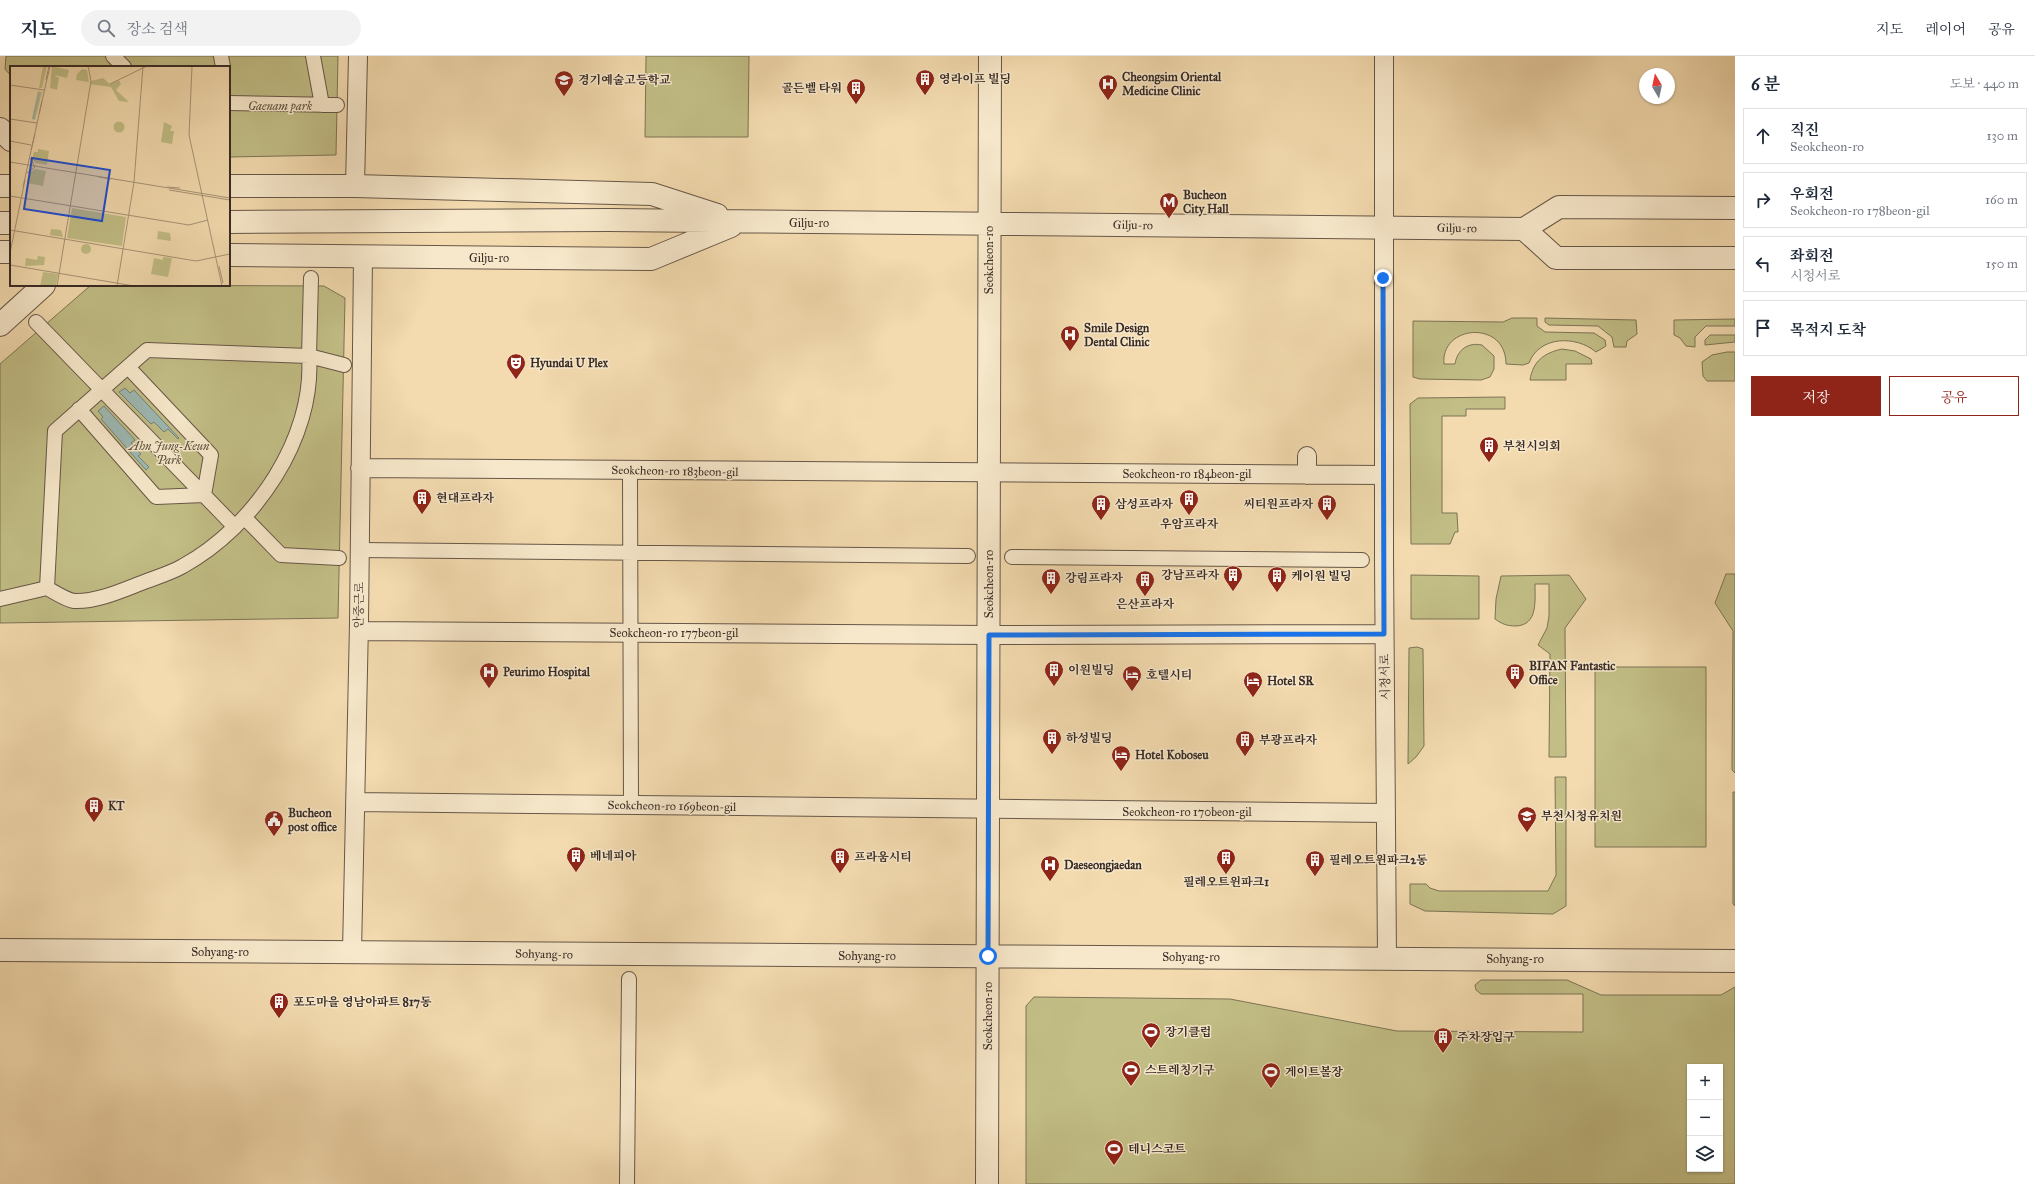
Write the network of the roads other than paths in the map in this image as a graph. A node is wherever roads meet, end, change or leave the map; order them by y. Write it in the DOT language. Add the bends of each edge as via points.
graph roads {
  1 [pos="221,56"];
  2 [pos="313,56"];
  3 [pos="358,56"];
  4 [pos="990,56"];
  5 [pos="1384,56"];
  6 [pos="223,66"];
  7 [pos="230,103"];
  8 [pos="322,105"];
  9 [pos="337,105"];
  10 [pos="0,129"];
  11 [pos="10,139"];
  12 [pos="230,186"];
  13 [pos="355,186"];
  14 [pos="1735,208"];
  15 [pos="230,222"];
  16 [pos="742,222"];
  17 [pos="988,223"];
  18 [pos="1383,227"];
  19 [pos="1524,229"];
  20 [pos="230,255"];
  21 [pos="363,257"];
  22 [pos="1735,258"];
  23 [pos="311,278"];
  24 [pos="43,286"];
  25 [pos="36,322"];
  26 [pos="0,324"];
  27 [pos="309,356"];
  28 [pos="344,365"];
  29 [pos="128,367"];
  30 [pos="101,390"];
  31 [pos="79,410"];
  32 [pos="1306,456"];
  33 [pos="360,468"];
  34 [pos="630,470"];
  35 [pos="989,473"];
  36 [pos="1307,475"];
  37 [pos="1384,475"];
  38 [pos="204,495"];
  39 [pos="240,523"];
  40 [pos="360,550"];
  41 [pos="631,553"];
  42 [pos="968,556"];
  43 [pos="1012,557"];
  44 [pos="339,558"];
  45 [pos="1362,560"];
  46 [pos="47,588"];
  47 [pos="5,597"];
  48 [pos="359,631"];
  49 [pos="631,633"];
  50 [pos="1384,634"];
  51 [pos="989,635"];
  52 [pos="355,802"];
  53 [pos="631,806"];
  54 [pos="989,810"];
  55 [pos="1386,813"];
  56 [pos="0,950"];
  57 [pos="352,952"];
  58 [pos="988,956"];
  59 [pos="1387,958"];
  60 [pos="1735,960"];
  61 [pos="629,979"];
  62 [pos="627,1184"];
  63 [pos="987,1184"];
  1 -- 6 [label="street"];
  2 -- 8 [label="street"];
  3 -- 13 [label="street"];
  4 -- 17 [label="street, Seokcheon-ro"];
  5 -- 18 [label="street, 시청서로"];
  7 -- 8 [label="street"];
  8 -- 9 [label="street"];
  10 -- 11 [label="street"];
  12 -- 13 [label="street, Gilju-ro"];
  13 -- 16 [label="street, Gilju-ro" via="652,194"];
  14 -- 19 [label="street" via="1559,207"];
  15 -- 16 [label="street, Gilju-ro"];
  16 -- 17 [label="street, Gilju-ro"];
  16 -- 21 [label="street, Gilju-ro" via="651,259"];
  17 -- 18 [label="street, Gilju-ro"];
  17 -- 35 [label="street, Seokcheon-ro"];
  18 -- 19 [label="street, Gilju-ro"];
  18 -- 37 [label="street, 시청서로"];
  19 -- 22 [label="street" via="1556,258"];
  20 -- 21 [label="street, Gilju-ro"];
  21 -- 33 [label="street, 안중근로"];
  23 -- 27 [label="street"];
  24 -- 26 [label="street"];
  25 -- 30 [label="street"];
  27 -- 28 [label="street"];
  27 -- 29 [label="street" via="147,350"];
  27 -- 39 [label="street" via="309,385 289,452 268,488"];
  29 -- 30 [label="street"];
  29 -- 38 [label="street" via="211,455"];
  30 -- 31 [label="street"];
  30 -- 38 [label="street"];
  31 -- 38 [label="street" via="156,497"];
  31 -- 46 [label="street" via="55,431"];
  32 -- 36 [label="street"];
  33 -- 34 [label="street, Seokcheon-ro 183beon-gil"];
  33 -- 40 [label="street, 안중근로"];
  34 -- 35 [label="street, Seokcheon-ro 183beon-gil"];
  34 -- 41 [label="street"];
  35 -- 36 [label="street, Seokcheon-ro 184beon-gil"];
  35 -- 51 [label="street, Seokcheon-ro"];
  36 -- 37 [label="street, Seokcheon-ro 184beon-gil"];
  37 -- 50 [label="street, 시청서로"];
  38 -- 39 [label="street"];
  39 -- 44 [label="street" via="281,555"];
  39 -- 46 [label="street" via="184,566 121,590 91,599 73,601"];
  40 -- 41 [label="street"];
  40 -- 48 [label="street, 안중근로"];
  41 -- 42 [label="street"];
  41 -- 49 [label="street"];
  43 -- 45 [label="street"];
  46 -- 47 [label="street"];
  48 -- 49 [label="street, Seokcheon-ro 177beon-gil"];
  48 -- 52 [label="street, 안중근로"];
  49 -- 51 [label="street, Seokcheon-ro 177beon-gil"];
  49 -- 53 [label="street"];
  50 -- 51 [label="street, Seokcheon-ro 177beon-gil"];
  50 -- 55 [label="street, 시청서로"];
  51 -- 54 [label="street, Seokcheon-ro"];
  52 -- 53 [label="street, Seokcheon-ro 169beon-gil"];
  52 -- 57 [label="street, 안중근로"];
  53 -- 54 [label="street, Seokcheon-ro 169beon-gil"];
  54 -- 55 [label="street, Seokcheon-ro 170beon-gil"];
  54 -- 58 [label="street, Seokcheon-ro"];
  55 -- 59 [label="street, 시청서로"];
  56 -- 57 [label="street, Sohyang-ro"];
  57 -- 58 [label="street, Sohyang-ro"];
  58 -- 59 [label="street, Sohyang-ro"];
  58 -- 63 [label="street, Seokcheon-ro"];
  59 -- 60 [label="street, Sohyang-ro"];
  61 -- 62 [label="street"];
}
